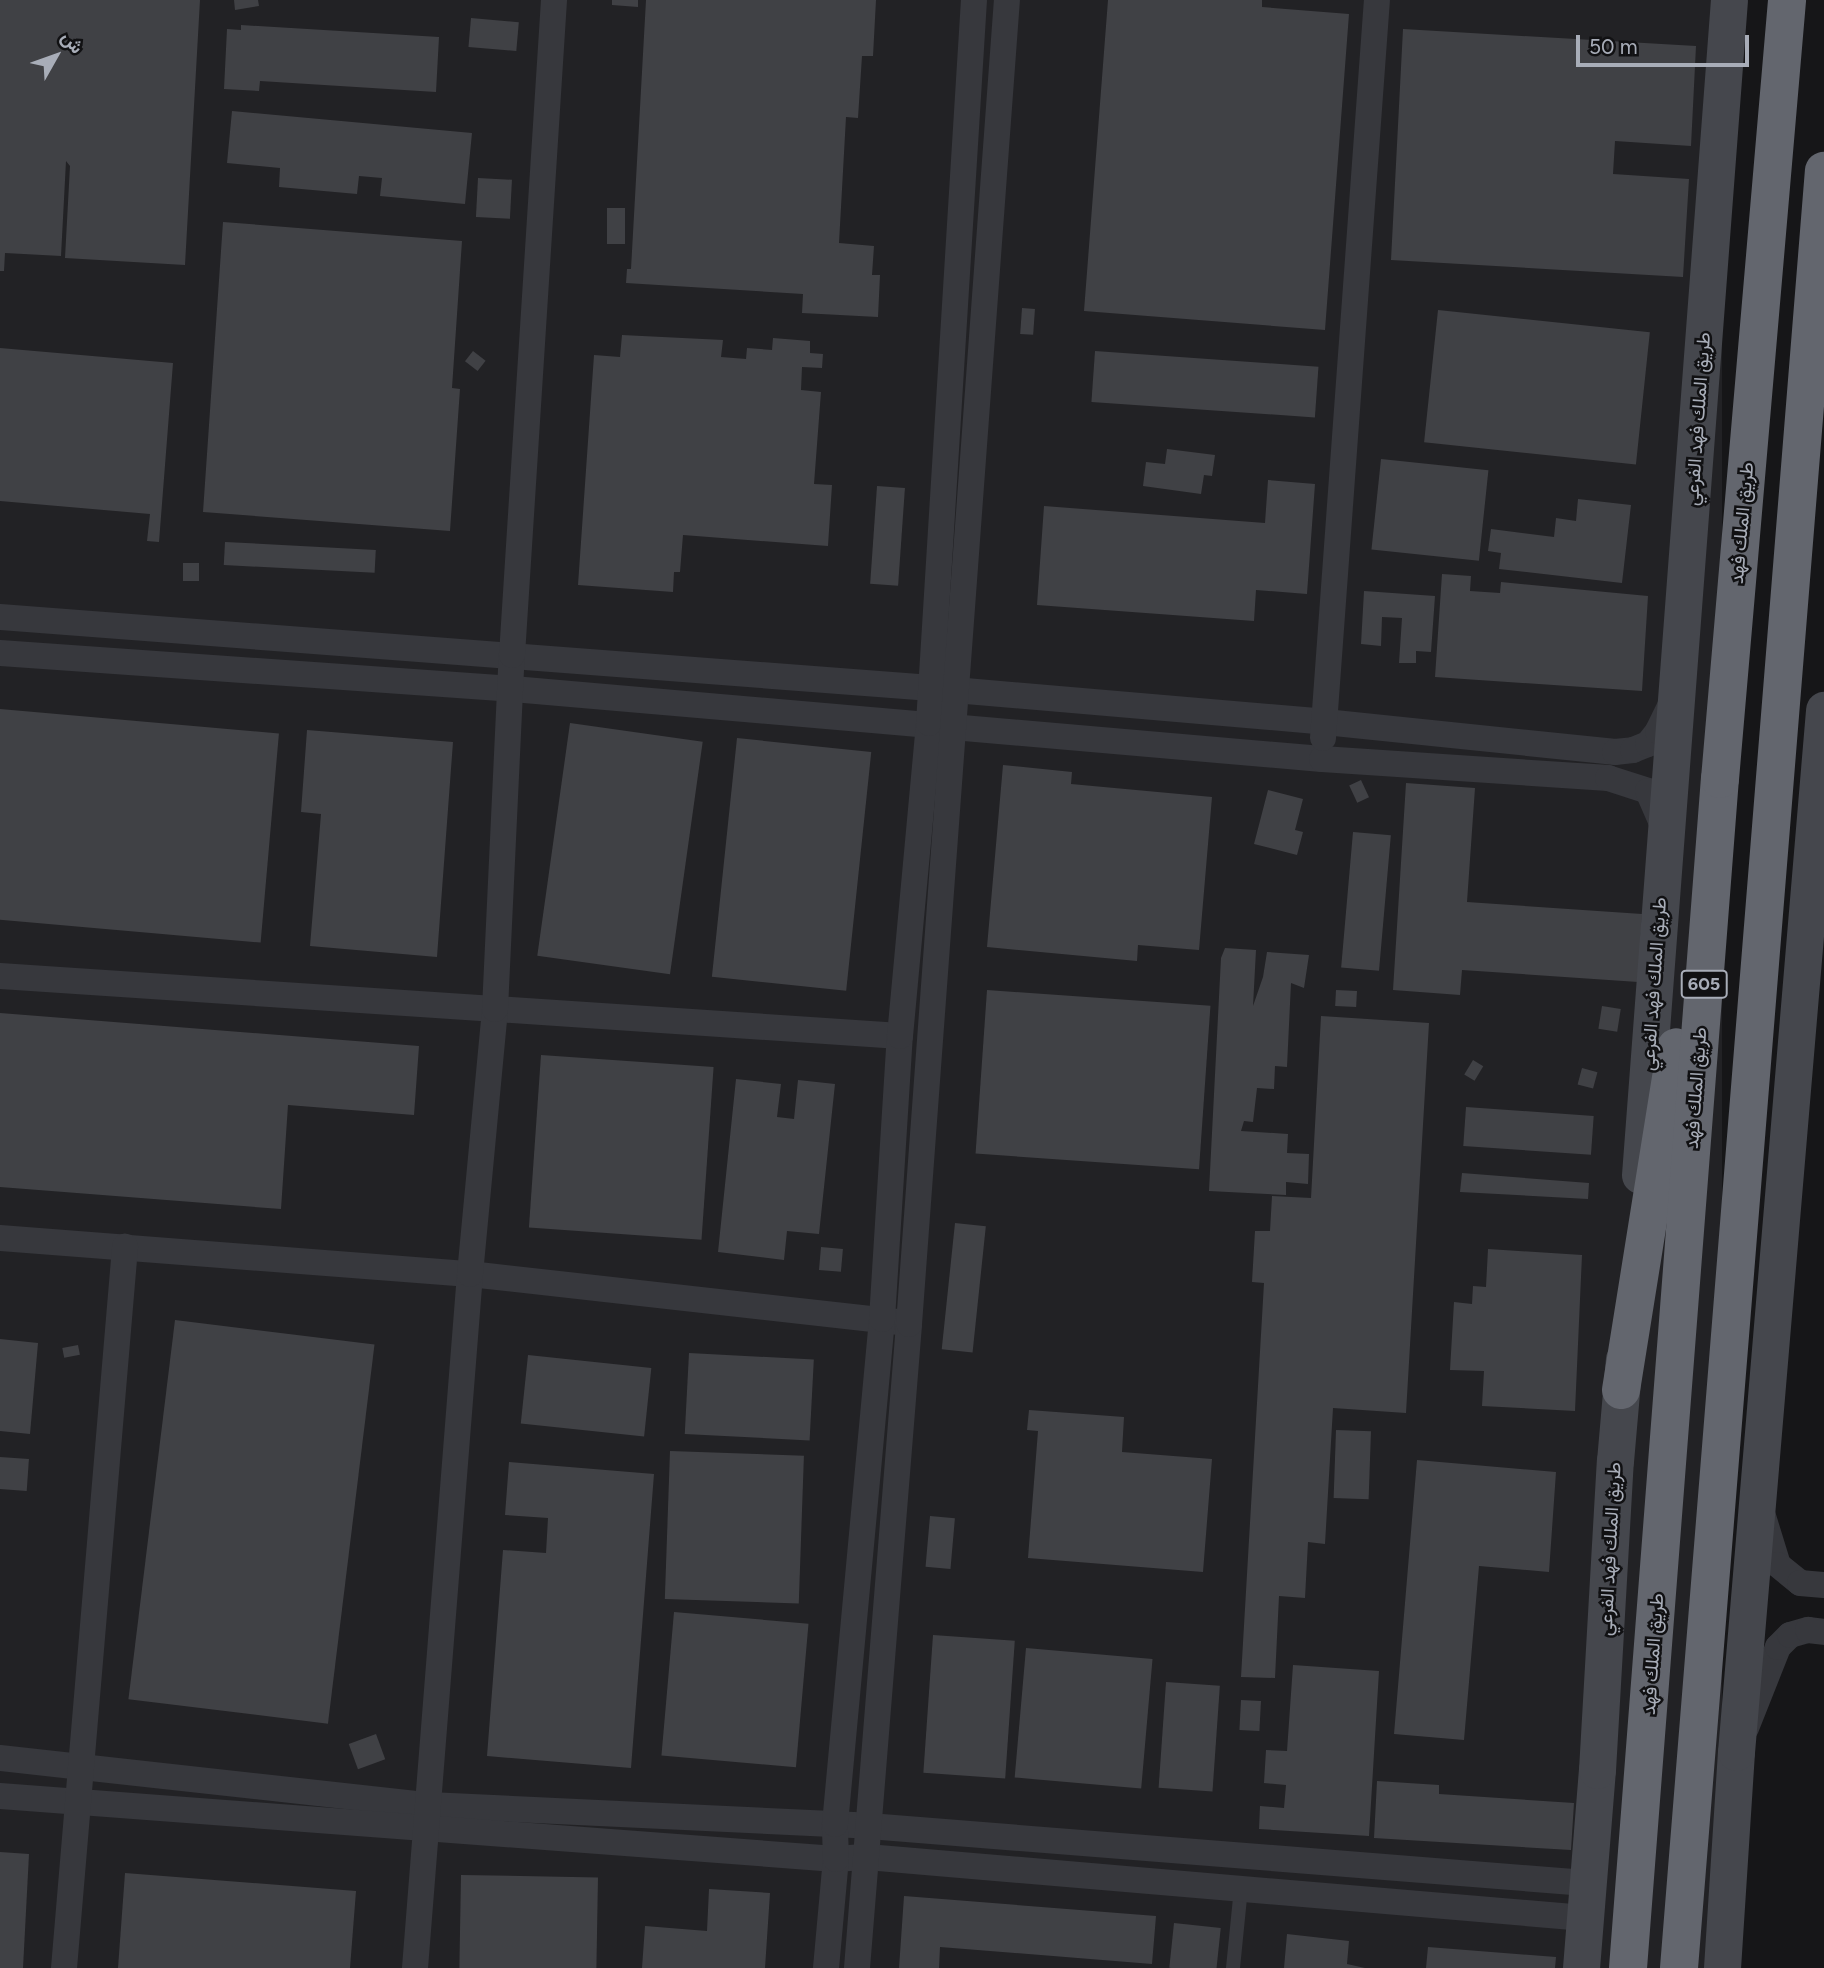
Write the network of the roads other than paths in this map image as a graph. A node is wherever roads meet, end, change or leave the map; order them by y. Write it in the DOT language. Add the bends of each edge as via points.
graph roads {
  1 [pos="554,0"];
  2 [pos="974,0"];
  3 [pos="1007,0"];
  4 [pos="1377,0"];
  5 [pos="1729,0"];
  6 [pos="1787,0"];
  7 [pos="1824,171"];
  8 [pos="0,617"];
  9 [pos="0,653"];
  10 [pos="513,655"];
  11 [pos="777,678"];
  12 [pos="1678,687"];
  13 [pos="513,689"];
  14 [pos="943,690"];
  15 [pos="1824,710"];
  16 [pos="789,715"];
  17 [pos="1325,722"];
  18 [pos="941,725"];
  19 [pos="1322,759"];
  20 [pos="1720,779"];
  21 [pos="1665,830"];
  22 [pos="0,976"];
  23 [pos="495,1009"];
  24 [pos="900,1036"];
  25 [pos="0,1238"];
  26 [pos="125,1247"];
  27 [pos="470,1274"];
  28 [pos="882,1319"];
  29 [pos="909,1324"];
  30 [pos="1621,1390"];
  31 [pos="1758,1502"];
  32 [pos="1824,1585"];
  33 [pos="1824,1632"];
  34 [pos="1737,1752"];
  35 [pos="0,1758"];
  36 [pos="43,1763"];
  37 [pos="80,1767"];
  38 [pos="0,1796"];
  39 [pos="77,1804"];
  40 [pos="428,1817"];
  41 [pos="835,1824"];
  42 [pos="869,1826"];
  43 [pos="867,1857"];
  44 [pos="1245,1857"];
  45 [pos="836,1859"];
  46 [pos="1241,1888"];
  47 [pos="1585,1900"];
  48 [pos="64,1968"];
  49 [pos="415,1968"];
  50 [pos="826,1968"];
  51 [pos="858,1968"];
  52 [pos="1233,1968"];
  53 [pos="1581,1968"];
  54 [pos="1628,1968"];
  55 [pos="1679,1968"];
  56 [pos="1722,1968"];
  1 -- 10 [label="street"];
  2 -- 14 [label="street"];
  3 -- 14 [label="street"];
  4 -- 17 [label="street"];
  5 -- 12 [label="main road, طريق الملك فهد الفرعي"];
  6 -- 20 [label="highway, طريق الملك فهد / 605"];
  7 -- 55 [label="highway, 605"];
  8 -- 10 [label="street"];
  9 -- 13 [label="street"];
  10 -- 11 [label="street"];
  10 -- 13 [label="street"];
  11 -- 14 [label="street"];
  11 -- 16 [label="street"];
  12 -- 17 [label="street" via="1648,744 1615,752"];
  12 -- 21 [label="main road, طريق الملك فهد الفرعي"];
  13 -- 16 [label="street"];
  13 -- 23 [label="street"];
  14 -- 17 [label="street"];
  14 -- 18 [label="street"];
  15 -- 31 [label="main road"];
  16 -- 18 [label="street"];
  17 -- 19 [label="street"];
  18 -- 19 [label="street"];
  18 -- 24 [label="street"];
  18 -- 29 [label="street"];
  19 -- 21 [label="street" via="1608,778 1648,790"];
  20 -- 30 [label="highway"];
  20 -- 54 [label="highway, طريق الملك فهد / 605"];
  21 -- 30 [label="main road, طريق الملك فهد الفرعي"];
  22 -- 23 [label="street"];
  23 -- 24 [label="street"];
  23 -- 27 [label="street"];
  24 -- 28 [label="street"];
  25 -- 26 [label="street"];
  26 -- 27 [label="street"];
  26 -- 37 [label="street"];
  27 -- 28 [label="street"];
  27 -- 40 [label="street"];
  28 -- 29 [label="street"];
  28 -- 41 [label="street"];
  29 -- 42 [label="street"];
  30 -- 47 [label="main road, طريق الملك فهد الفرعي"];
  31 -- 32 [label="street" via="1778,1565 1800,1583"];
  31 -- 34 [label="main road"];
  33 -- 34 [label="street" via="1790,1635 1778,1647"];
  34 -- 56 [label="main road"];
  35 -- 36 [label="street"];
  36 -- 37 [label="street"];
  36 -- 39 [label="street"];
  37 -- 39 [label="street"];
  37 -- 40 [label="street" via="400,1802"];
  38 -- 39 [label="street"];
  39 -- 40 [label="street"];
  39 -- 48 [label="street"];
  40 -- 41 [label="street"];
  40 -- 45 [label="street"];
  40 -- 49 [label="street"];
  41 -- 42 [label="street"];
  41 -- 45 [label="street"];
  42 -- 43 [label="street"];
  42 -- 44 [label="street"];
  43 -- 45 [label="street"];
  43 -- 46 [label="street"];
  43 -- 51 [label="street"];
  44 -- 46 [label="street"];
  44 -- 47 [label="street"];
  45 -- 50 [label="street"];
  46 -- 47 [label="street"];
  46 -- 52 [label="lane"];
  47 -- 53 [label="main road, طريق الملك فهد الفرعي"];
}
